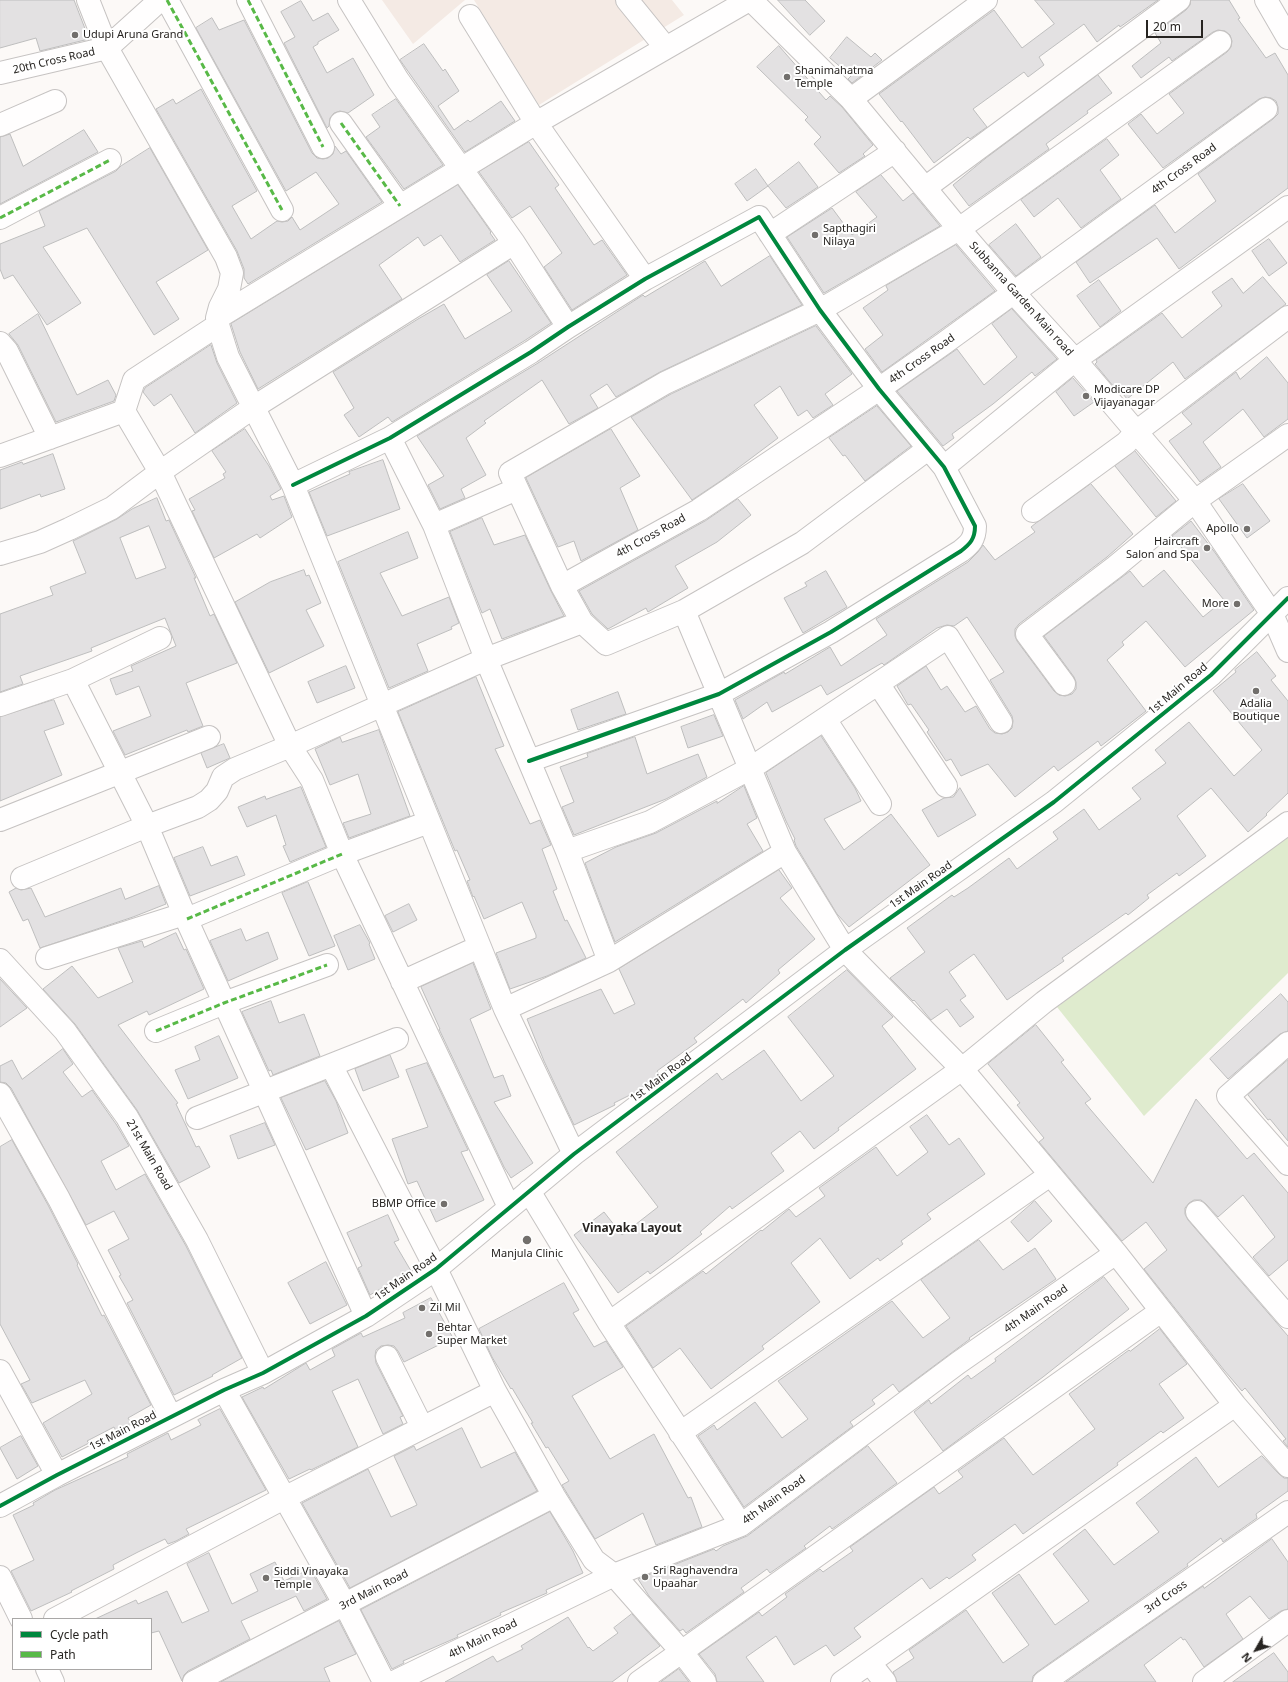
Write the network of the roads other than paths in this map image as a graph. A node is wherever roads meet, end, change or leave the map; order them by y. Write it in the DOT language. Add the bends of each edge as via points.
graph roads {
  1 [pos="88,0"];
  2 [pos="160,0"];
  3 [pos="167,0"];
  4 [pos="248,0"];
  5 [pos="349,0"];
  6 [pos="627,0"];
  7 [pos="986,0"];
  8 [pos="1179,0"];
  9 [pos="1266,0"];
  10 [pos="755,1"];
  11 [pos="470,16"];
  12 [pos="1288,38"];
  13 [pos="1220,42"];
  14 [pos="107,48"];
  15 [pos="666,48"];
  16 [pos="0,73"];
  17 [pos="851,99"];
  18 [pos="54,101"];
  19 [pos="1266,109"];
  20 [pos="342,123"];
  21 [pos="536,123"];
  22 [pos="0,125"];
  23 [pos="323,147"];
  24 [pos="895,151"];
  25 [pos="110,160"];
  26 [pos="460,169"];
  27 [pos="926,188"];
  28 [pos="400,206"];
  29 [pos="1288,207"];
  30 [pos="282,210"];
  31 [pos="0,218"];
  32 [pos="959,229"];
  33 [pos="770,234"];
  34 [pos="514,243"];
  35 [pos="645,279"];
  36 [pos="1013,292"];
  37 [pos="820,310"];
  38 [pos="1288,317"];
  39 [pos="217,321"];
  40 [pos="568,327"];
  41 [pos="0,343"];
  42 [pos="1075,360"];
  43 [pos="880,389"];
  44 [pos="254,407"];
  45 [pos="124,411"];
  46 [pos="1136,432"];
  47 [pos="1288,435"];
  48 [pos="50,438"];
  49 [pos="390,438"];
  50 [pos="928,449"];
  51 [pos="0,456"];
  52 [pos="944,467"];
  53 [pos="160,472"];
  54 [pos="293,485"];
  55 [pos="517,489"];
  56 [pos="1195,501"];
  57 [pos="1033,511"];
  58 [pos="434,525"];
  59 [pos="0,554"];
  60 [pos="562,586"];
  61 [pos="1288,598"];
  62 [pos="684,611"];
  63 [pos="1272,614"];
  64 [pos="582,622"];
  65 [pos="160,638"];
  66 [pos="1288,651"];
  67 [pos="486,659"];
  68 [pos="73,680"];
  69 [pos="879,684"];
  70 [pos="1064,684"];
  71 [pos="719,694"];
  72 [pos="0,705"];
  73 [pos="383,705"];
  74 [pos="825,719"];
  75 [pos="1001,722"];
  76 [pos="209,737"];
  77 [pos="290,746"];
  78 [pos="529,761"];
  79 [pos="751,768"];
  80 [pos="119,772"];
  81 [pos="946,786"];
  82 [pos="880,804"];
  83 [pos="0,820"];
  84 [pos="429,822"];
  85 [pos="1288,823"];
  86 [pos="147,826"];
  87 [pos="567,851"];
  88 [pos="785,852"];
  89 [pos="342,854"];
  90 [pos="22,878"];
  91 [pos="186,916"];
  92 [pos="479,947"];
  93 [pos="845,950"];
  94 [pos="47,958"];
  95 [pos="0,960"];
  96 [pos="609,961"];
  97 [pos="327,965"];
  98 [pos="402,982"];
  99 [pos="224,1002"];
  100 [pos="505,1009"];
  101 [pos="156,1031"];
  102 [pos="397,1039"];
  103 [pos="1288,1043"];
  104 [pos="331,1064"];
  105 [pos="962,1069"];
  106 [pos="265,1092"];
  107 [pos="0,1094"];
  108 [pos="197,1118"];
  109 [pos="574,1154"];
  110 [pos="1288,1164"];
  111 [pos="1050,1175"];
  112 [pos="529,1191"];
  113 [pos="509,1207"];
  114 [pos="1197,1212"];
  115 [pos="1116,1253"];
  116 [pos="436,1269"];
  117 [pos="1161,1311"];
  118 [pos="366,1316"];
  119 [pos="1288,1317"];
  120 [pos="609,1324"];
  121 [pos="387,1357"];
  122 [pos="0,1371"];
  123 [pos="263,1373"];
  124 [pos="224,1390"];
  125 [pos="495,1391"];
  126 [pos="1235,1405"];
  127 [pos="171,1417"];
  128 [pos="422,1427"];
  129 [pos="680,1433"];
  130 [pos="1288,1466"];
  131 [pos="57,1475"];
  132 [pos="554,1496"];
  133 [pos="284,1498"];
  134 [pos="0,1506"];
  135 [pos="1288,1512"];
  136 [pos="741,1525"];
  137 [pos="614,1575"];
  138 [pos="0,1577"];
  139 [pos="345,1605"];
  140 [pos="20,1618"];
  141 [pos="57,1618"];
  142 [pos="1288,1621"];
  143 [pos="681,1651"];
  144 [pos="870,1663"];
  145 [pos="47,1670"];
  146 [pos="53,1682"];
  147 [pos="194,1682"];
  148 [pos="384,1682"];
  149 [pos="394,1682"];
  150 [pos="639,1682"];
  151 [pos="705,1682"];
  152 [pos="842,1682"];
  153 [pos="885,1682"];
  154 [pos="1044,1682"];
  155 [pos="1204,1682"];
  1 -- 14 [label="street"];
  2 -- 14 [label="street"];
  3 -- 30 [label="street"];
  4 -- 23 [label="street"];
  5 -- 26 [label="street" via="398,80"];
  6 -- 15 [label="street"];
  7 -- 17 [label="street"];
  8 -- 27 [label="street"];
  9 -- 12 [label="street"];
  10 -- 15 [label="street"];
  10 -- 17 [label="street, Subbanna Garden Main road"];
  11 -- 21 [label="street"];
  13 -- 32 [label="street"];
  14 -- 16 [label="street, 20th Cross Road"];
  14 -- 39 [label="street" via="226,257 232,273 229,290 220,307"];
  15 -- 21 [label="street"];
  17 -- 24 [label="street, Subbanna Garden Main road"];
  18 -- 22 [label="street"];
  19 -- 36 [label="street, 4th Cross Road"];
  20 -- 28 [label="street"];
  21 -- 26 [label="street"];
  21 -- 35 [label="street"];
  24 -- 27 [label="street, Subbanna Garden Main road"];
  24 -- 33 [label="street"];
  25 -- 31 [label="street"];
  26 -- 28 [label="street"];
  26 -- 34 [label="street"];
  27 -- 32 [label="street, Subbanna Garden Main road"];
  28 -- 39 [label="street"];
  29 -- 42 [label="street"];
  32 -- 36 [label="street, Subbanna Garden Main road"];
  32 -- 37 [label="street"];
  33 -- 35 [label="street" via="758,217"];
  33 -- 37 [label="street"];
  34 -- 40 [label="street"];
  34 -- 44 [label="street"];
  35 -- 40 [label="street"];
  36 -- 42 [label="street, Subbanna Garden Main road"];
  36 -- 43 [label="street, 4th Cross Road"];
  37 -- 43 [label="street"];
  37 -- 55 [label="street" via="665,383 510,473"];
  38 -- 46 [label="street"];
  39 -- 44 [label="street" via="228,357"];
  39 -- 45 [label="street" via="134,380"];
  40 -- 49 [label="street"];
  41 -- 48 [label="street" via="7,351"];
  42 -- 46 [label="street, Subbanna Garden Main road"];
  42 -- 52 [label="street"];
  43 -- 50 [label="street"];
  43 -- 60 [label="street, 4th Cross Road" via="699,510"];
  44 -- 53 [label="street"];
  44 -- 54 [label="street"];
  45 -- 48 [label="street"];
  45 -- 53 [label="street"];
  46 -- 56 [label="street, Subbanna Garden Main road"];
  46 -- 57 [label="street" via="1126,443"];
  47 -- 56 [label="street"];
  48 -- 51 [label="street"];
  49 -- 54 [label="street"];
  49 -- 58 [label="street"];
  50 -- 52 [label="street"];
  50 -- 62 [label="street" via="802,543"];
  52 -- 71 [label="street" via="975,526 971,543 831,632"];
  53 -- 59 [label="street" via="112,508 40,542"];
  53 -- 77 [label="street"];
  54 -- 73 [label="street"];
  55 -- 58 [label="street"];
  55 -- 60 [label="street"];
  56 -- 63 [label="street, Subbanna Garden Main road"];
  56 -- 70 [label="street" via="1115,568 1027,634"];
  58 -- 67 [label="street"];
  60 -- 64 [label="street"];
  61 -- 63 [label="street, 1st Main Road"];
  62 -- 64 [label="street" via="606,644"];
  62 -- 71 [label="street"];
  63 -- 66 [label="street, Subbanna Garden Main road"];
  63 -- 93 [label="street, 1st Main Road" via="1211,675 1060,798"];
  64 -- 67 [label="street"];
  65 -- 68 [label="street"];
  67 -- 73 [label="street"];
  67 -- 78 [label="street"];
  68 -- 72 [label="street"];
  68 -- 80 [label="street"];
  69 -- 74 [label="street"];
  69 -- 75 [label="street" via="948,638"];
  69 -- 81 [label="street"];
  71 -- 78 [label="street"];
  71 -- 79 [label="street"];
  73 -- 77 [label="street"];
  73 -- 84 [label="street"];
  74 -- 79 [label="street"];
  74 -- 82 [label="street"];
  76 -- 80 [label="street"];
  77 -- 86 [label="street" via="235,769 223,777 217,791 198,807"];
  77 -- 89 [label="street" via="312,780"];
  78 -- 87 [label="street"];
  79 -- 87 [label="street" via="650,822"];
  79 -- 88 [label="street"];
  80 -- 83 [label="street"];
  80 -- 86 [label="street"];
  84 -- 89 [label="street"];
  84 -- 92 [label="street"];
  85 -- 105 [label="street" via="1044,1002"];
  86 -- 90 [label="street"];
  86 -- 91 [label="street"];
  87 -- 96 [label="street"];
  88 -- 93 [label="street"];
  88 -- 96 [label="street"];
  89 -- 91 [label="street"];
  89 -- 98 [label="street"];
  91 -- 94 [label="street"];
  91 -- 99 [label="street"];
  92 -- 98 [label="street"];
  92 -- 100 [label="street"];
  93 -- 105 [label="street"];
  93 -- 109 [label="street, 1st Main Road"];
  95 -- 123 [label="street, 21st Main Road" via="65,1031 127,1117 197,1240"];
  96 -- 100 [label="street"];
  97 -- 99 [label="street"];
  98 -- 113 [label="street"];
  99 -- 101 [label="street"];
  99 -- 106 [label="street"];
  100 -- 109 [label="street"];
  102 -- 104 [label="street"];
  103 -- 110 [label="street" via="1228,1096"];
  104 -- 106 [label="street"];
  104 -- 116 [label="street"];
  105 -- 111 [label="street"];
  105 -- 120 [label="street"];
  106 -- 108 [label="street"];
  106 -- 118 [label="street"];
  107 -- 127 [label="street" via="59,1199"];
  109 -- 112 [label="street, 1st Main Road"];
  111 -- 115 [label="street"];
  111 -- 129 [label="street"];
  112 -- 113 [label="street, 1st Main Road"];
  112 -- 120 [label="street"];
  113 -- 116 [label="street, 1st Main Road"];
  114 -- 119 [label="street"];
  115 -- 117 [label="street"];
  115 -- 136 [label="street, 4th Main Road" via="958,1363"];
  116 -- 118 [label="street, 1st Main Road"];
  116 -- 125 [label="street"];
  117 -- 126 [label="street"];
  117 -- 143 [label="street"];
  118 -- 123 [label="street, 1st Main Road"];
  120 -- 129 [label="street"];
  121 -- 128 [label="street"];
  122 -- 131 [label="street"];
  123 -- 124 [label="street, 1st Main Road"];
  124 -- 127 [label="street, 1st Main Road"];
  124 -- 133 [label="street"];
  125 -- 128 [label="street"];
  125 -- 132 [label="street"];
  126 -- 130 [label="street"];
  126 -- 144 [label="street"];
  127 -- 131 [label="street, 1st Main Road"];
  128 -- 133 [label="street"];
  129 -- 136 [label="street"];
  131 -- 134 [label="street, 1st Main Road"];
  132 -- 137 [label="street" via="594,1560"];
  132 -- 139 [label="street, 3rd Main Road"];
  133 -- 139 [label="street"];
  133 -- 141 [label="street"];
  135 -- 154 [label="street, 3rd Cross"];
  136 -- 137 [label="street, 4th Main Road"];
  137 -- 143 [label="street"];
  137 -- 149 [label="street, 4th Main Road"];
  138 -- 140 [label="street"];
  139 -- 147 [label="street, 3rd Main Road"];
  139 -- 148 [label="street"];
  142 -- 155 [label="street"];
  143 -- 150 [label="street"];
  143 -- 151 [label="street"];
  144 -- 152 [label="street"];
  144 -- 153 [label="street"];
  145 -- 146 [label="street"];
}
